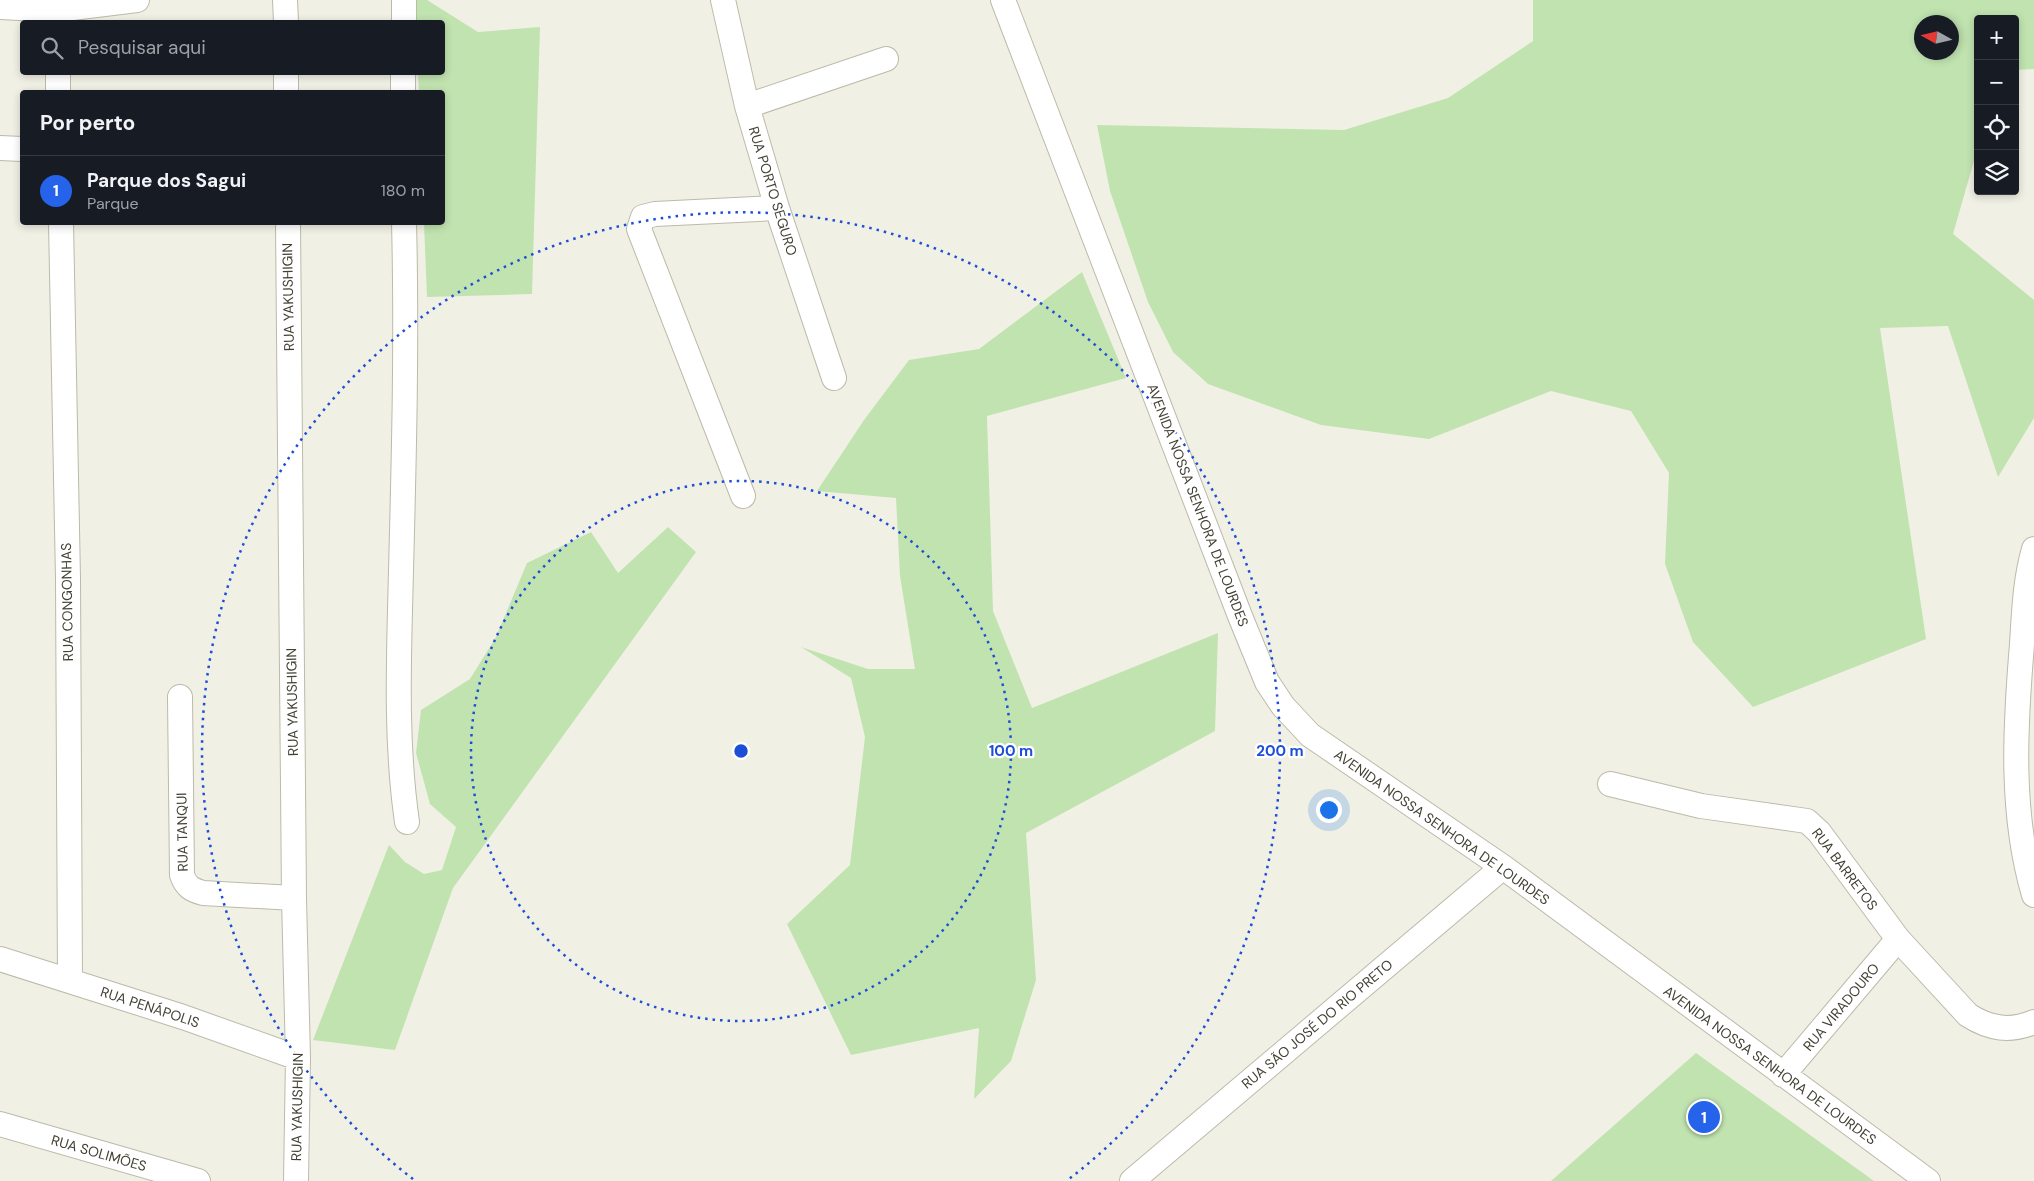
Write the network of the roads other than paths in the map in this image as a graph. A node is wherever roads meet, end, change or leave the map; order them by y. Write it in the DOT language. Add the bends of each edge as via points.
graph roads {
  1 [pos="137,0"];
  2 [pos="285,0"];
  3 [pos="404,0"];
  4 [pos="723,0"];
  5 [pos="1003,0"];
  6 [pos="111,2"];
  7 [pos="0,7"];
  8 [pos="56,16"];
  9 [pos="286,20"];
  10 [pos="404,20"];
  11 [pos="886,59"];
  12 [pos="58,75"];
  13 [pos="286,75"];
  14 [pos="403,75"];
  15 [pos="58,90"];
  16 [pos="286,90"];
  17 [pos="403,90"];
  18 [pos="747,106"];
  19 [pos="0,148"];
  20 [pos="20,149"];
  21 [pos="777,208"];
  22 [pos="61,225"];
  23 [pos="288,225"];
  24 [pos="404,225"];
  25 [pos="834,378"];
  26 [pos="743,496"];
  27 [pos="2034,549"];
  28 [pos="2030,581"];
  29 [pos="2027,668"];
  30 [pos="180,697"];
  31 [pos="1610,784"];
  32 [pos="407,822"];
  33 [pos="1503,867"];
  34 [pos="2034,895"];
  35 [pos="294,898"];
  36 [pos="1898,939"];
  37 [pos="0,959"];
  38 [pos="70,981"];
  39 [pos="2034,1022"];
  40 [pos="298,1058"];
  41 [pos="1783,1075"];
  42 [pos="0,1124"];
  43 [pos="198,1181"];
  44 [pos="296,1181"];
  45 [pos="1132,1181"];
  46 [pos="1928,1181"];
  1 -- 6 [label="street"];
  2 -- 9 [label="street"];
  3 -- 10 [label="street"];
  4 -- 18 [label="street, RUA PORTO SEGURO"];
  5 -- 33 [label="street, AVENIDA NOSSA SENHORA DE LOURDES" via="1267,682 1283,706 1310,735"];
  6 -- 8 [label="street"];
  7 -- 8 [label="street"];
  11 -- 18 [label="street"];
  12 -- 15 [label="street"];
  13 -- 16 [label="street"];
  14 -- 17 [label="street"];
  18 -- 21 [label="street, RUA PORTO SEGURO"];
  19 -- 20 [label="street"];
  21 -- 25 [label="street, RUA PORTO SEGURO"];
  21 -- 26 [label="street" via="656,214 643,216 640,221 640,236"];
  22 -- 38 [label="street, RUA CONGONHAS" via="68,579"];
  23 -- 35 [label="street, RUA YAKUSHIGIN"];
  24 -- 32 [label="street" via="407,325 399,677 402,790"];
  27 -- 28 [label="street"];
  28 -- 29 [label="street"];
  29 -- 34 [label="street" via="2017,702 2017,799 2024,862"];
  30 -- 35 [label="street, RUA TANQUI" via="182,875 185,883 194,891 203,893"];
  31 -- 36 [label="street, RUA BARRETOS" via="1701,806 1807,821 1819,832"];
  33 -- 41 [label="street, AVENIDA NOSSA SENHORA DE LOURDES"];
  33 -- 45 [label="street, RUA SÃO JOSÉ DO RIO PRETO"];
  35 -- 40 [label="street, RUA YAKUSHIGIN"];
  36 -- 39 [label="street, RUA BARRETOS" via="1968,1015 1982,1024 2009,1029"];
  36 -- 41 [label="street, RUA VIRADOURO"];
  37 -- 38 [label="street, RUA PENÁPOLIS"];
  38 -- 40 [label="street, RUA PENÁPOLIS"];
  40 -- 44 [label="street, RUA YAKUSHIGIN"];
  41 -- 46 [label="street, AVENIDA NOSSA SENHORA DE LOURDES"];
  42 -- 43 [label="street, RUA SOLIMÕES"];
}
